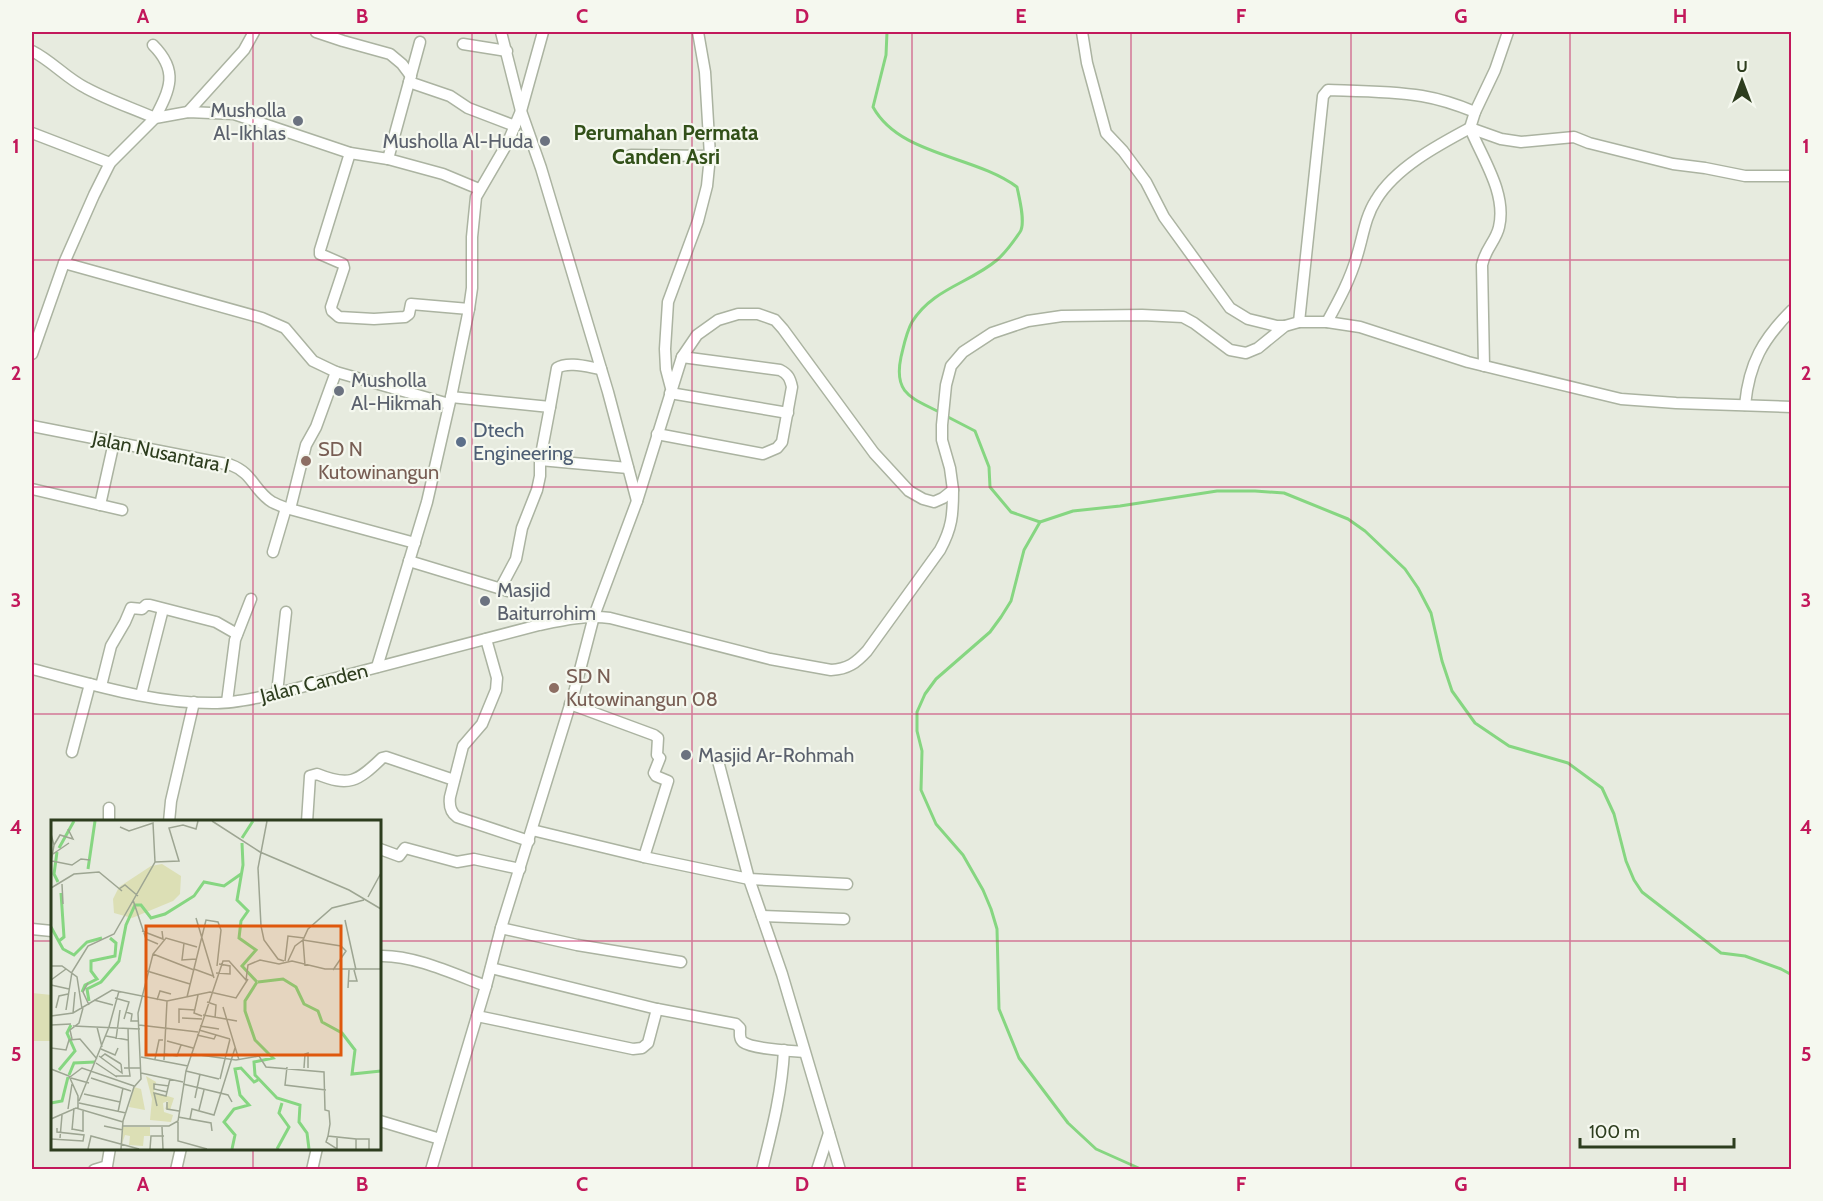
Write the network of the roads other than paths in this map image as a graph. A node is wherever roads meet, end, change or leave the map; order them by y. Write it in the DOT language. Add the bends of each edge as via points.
graph roads {
  1 [pos="254,32"];
  2 [pos="316,32"];
  3 [pos="501,32"];
  4 [pos="543,32"];
  5 [pos="698,32"];
  6 [pos="1082,32"];
  7 [pos="1508,32"];
  8 [pos="420,42"];
  9 [pos="463,44"];
  10 [pos="153,45"];
  11 [pos="32,51"];
  12 [pos="507,51"];
  13 [pos="410,79"];
  14 [pos="521,111"];
  15 [pos="188,112"];
  16 [pos="1475,112"];
  17 [pos="155,118"];
  18 [pos="515,126"];
  19 [pos="1470,128"];
  20 [pos="32,133"];
  21 [pos="350,153"];
  22 [pos="631,155"];
  23 [pos="710,156"];
  24 [pos="388,159"];
  25 [pos="110,163"];
  26 [pos="1791,176"];
  27 [pos="479,189"];
  28 [pos="64,263"];
  29 [pos="469,309"];
  30 [pos="1791,310"];
  31 [pos="1299,322"];
  32 [pos="1327,322"];
  33 [pos="1285,326"];
  34 [pos="32,354"];
  35 [pos="682,357"];
  36 [pos="1484,366"];
  37 [pos="601,369"];
  38 [pos="336,372"];
  39 [pos="671,391"];
  40 [pos="450,401"];
  41 [pos="1745,405"];
  42 [pos="550,407"];
  43 [pos="1791,407"];
  44 [pos="788,413"];
  45 [pos="32,426"];
  46 [pos="657,434"];
  47 [pos="114,442"];
  48 [pos="540,460"];
  49 [pos="628,468"];
  50 [pos="32,489"];
  51 [pos="953,490"];
  52 [pos="637,501"];
  53 [pos="100,505"];
  54 [pos="288,508"];
  55 [pos="122,510"];
  56 [pos="415,543"];
  57 [pos="273,552"];
  58 [pos="409,561"];
  59 [pos="251,599"];
  60 [pos="163,609"];
  61 [pos="286,612"];
  62 [pos="594,616"];
  63 [pos="237,634"];
  64 [pos="486,639"];
  65 [pos="377,667"];
  66 [pos="32,669"];
  67 [pos="95,685"];
  68 [pos="277,693"];
  69 [pos="141,695"];
  70 [pos="194,702"];
  71 [pos="227,702"];
  72 [pos="570,704"];
  73 [pos="72,752"];
  74 [pos="717,757"];
  75 [pos="454,780"];
  76 [pos="110,808"];
  77 [pos="109,820"];
  78 [pos="169,820"];
  79 [pos="307,820"];
  80 [pos="530,836"];
  81 [pos="381,849"];
  82 [pos="644,857"];
  83 [pos="520,869"];
  84 [pos="749,879"];
  85 [pos="847,884"];
  86 [pos="762,916"];
  87 [pos="844,919"];
  88 [pos="32,928"];
  89 [pos="501,928"];
  90 [pos="51,931"];
  91 [pos="381,956"];
  92 [pos="681,962"];
  93 [pos="491,968"];
  94 [pos="486,986"];
  95 [pos="657,1009"];
  96 [pos="477,1016"];
  97 [pos="784,1050"];
  98 [pos="804,1052"];
  99 [pos="381,1121"];
  100 [pos="829,1133"];
  101 [pos="440,1139"];
  102 [pos="110,1150"];
  103 [pos="181,1150"];
  104 [pos="317,1150"];
  105 [pos="94,1170"];
  106 [pos="176,1170"];
  107 [pos="312,1170"];
  108 [pos="431,1170"];
  109 [pos="762,1170"];
  110 [pos="817,1170"];
  111 [pos="840,1170"];
  1 -- 15 [label="street" via="244,50"];
  2 -- 13 [label="street" via="390,54 402,64"];
  3 -- 12 [label="street"];
  4 -- 14 [label="street"];
  5 -- 23 [label="street" via="705,72"];
  6 -- 33 [label="street" via="1106,133 1146,182 1164,217 1230,308 1248,319"];
  7 -- 16 [label="street"];
  8 -- 13 [label="street"];
  9 -- 12 [label="street"];
  10 -- 17 [label="street" via="169,69 167,93"];
  11 -- 17 [label="street" via="86,88"];
  12 -- 14 [label="street"];
  13 -- 18 [label="street"];
  13 -- 24 [label="street"];
  14 -- 18 [label="street"];
  14 -- 37 [label="street" via="542,168"];
  15 -- 17 [label="street"];
  15 -- 21 [label="street" via="234,114"];
  16 -- 19 [label="street"];
  16 -- 31 [label="street" via="1422,96 1325,92"];
  17 -- 25 [label="street"];
  18 -- 27 [label="street"];
  19 -- 26 [label="street" via="1521,142 1574,137 1673,164 1745,176"];
  19 -- 32 [label="street" via="1389,181 1375,200 1348,285"];
  19 -- 36 [label="street" via="1496,187 1500,215 1499,228 1482,265"];
  20 -- 25 [label="street"];
  21 -- 24 [label="street"];
  21 -- 29 [label="street" via="320,250 320,254 344,268 332,311 339,317 374,319 405,316 411,304"];
  22 -- 23 [label="street"];
  23 -- 39 [label="street" via="698,221 668,302 665,349"];
  24 -- 27 [label="street"];
  25 -- 28 [label="street"];
  27 -- 29 [label="street"];
  28 -- 34 [label="street"];
  28 -- 38 [label="street" via="278,324 313,361"];
  29 -- 40 [label="street"];
  30 -- 41 [label="street" via="1759,351"];
  31 -- 32 [label="street"];
  31 -- 33 [label="street"];
  32 -- 36 [label="street" via="1360,327"];
  33 -- 51 [label="street, Jalan Canden" via="1246,353 1230,350 1194,323 1176,316 1062,316 1028,321 992,333 963,352 951,366 946,385 942,440"];
  35 -- 39 [label="street"];
  35 -- 44 [label="street" via="780,370 790,378 792,387"];
  35 -- 51 [label="street" via="697,335 717,320 758,314 775,320 874,453 909,491 934,502"];
  36 -- 41 [label="street" via="1621,399"];
  37 -- 42 [label="street" via="567,365 557,368"];
  37 -- 49 [label="street"];
  38 -- 40 [label="street"];
  38 -- 54 [label="street" via="306,445"];
  39 -- 44 [label="street"];
  39 -- 46 [label="street"];
  40 -- 42 [label="street"];
  40 -- 56 [label="street"];
  41 -- 43 [label="street"];
  42 -- 48 [label="street"];
  44 -- 46 [label="street" via="782,442 763,454"];
  45 -- 47 [label="street, Jalan Nusantara I"];
  46 -- 52 [label="street"];
  47 -- 53 [label="street"];
  47 -- 54 [label="street, Jalan Nusantara I" via="241,468 272,502"];
  48 -- 49 [label="street"];
  48 -- 58 [label="street" via="537,490 504,590"];
  49 -- 52 [label="street"];
  50 -- 53 [label="street"];
  51 -- 62 [label="street, Jalan Canden" via="953,515 940,550 867,651 846,668 831,670 770,659"];
  52 -- 62 [label="street"];
  53 -- 55 [label="street"];
  54 -- 56 [label="street, Jalan Nusantara I"];
  54 -- 57 [label="street"];
  56 -- 58 [label="street"];
  58 -- 65 [label="street"];
  59 -- 63 [label="street"];
  60 -- 63 [label="street" via="216,622"];
  60 -- 67 [label="street" via="150,605 131,608"];
  60 -- 69 [label="street"];
  61 -- 68 [label="street"];
  62 -- 64 [label="street, Jalan Canden"];
  62 -- 72 [label="street"];
  63 -- 71 [label="street"];
  64 -- 65 [label="street, Jalan Canden"];
  64 -- 75 [label="street" via="496,687 482,724 463,746"];
  65 -- 68 [label="street, Jalan Canden"];
  66 -- 67 [label="street, Jalan Canden"];
  67 -- 69 [label="street, Jalan Canden"];
  67 -- 73 [label="street"];
  68 -- 71 [label="street, Jalan Canden"];
  69 -- 70 [label="street, Jalan Canden"];
  70 -- 71 [label="street, Jalan Canden"];
  70 -- 78 [label="street"];
  72 -- 80 [label="street"];
  72 -- 82 [label="street" via="658,737 660,758 654,773 668,781"];
  74 -- 84 [label="street"];
  75 -- 79 [label="street" via="386,757 358,778 344,782 316,774 309,777"];
  75 -- 80 [label="street" via="449,803 455,815"];
  76 -- 77 [label="street"];
  80 -- 82 [label="street"];
  80 -- 83 [label="street"];
  81 -- 83 [label="street" via="399,856 405,848 457,862 474,859"];
  82 -- 84 [label="street"];
  83 -- 89 [label="street"];
  84 -- 85 [label="street"];
  84 -- 86 [label="street"];
  86 -- 87 [label="street"];
  86 -- 98 [label="street"];
  88 -- 90 [label="street"];
  89 -- 92 [label="street"];
  89 -- 93 [label="street"];
  91 -- 94 [label="street" via="437,968"];
  93 -- 94 [label="street"];
  93 -- 95 [label="street"];
  94 -- 96 [label="street"];
  95 -- 96 [label="street" via="648,1043 633,1049"];
  95 -- 97 [label="street" via="736,1024 742,1042"];
  96 -- 101 [label="street"];
  97 -- 98 [label="street"];
  97 -- 109 [label="street" via="778,1108"];
  98 -- 100 [label="street"];
  99 -- 101 [label="street"];
  100 -- 110 [label="street"];
  100 -- 111 [label="street"];
  101 -- 108 [label="street"];
  102 -- 105 [label="street" via="107,1166"];
  103 -- 106 [label="street"];
  104 -- 107 [label="street"];
}
